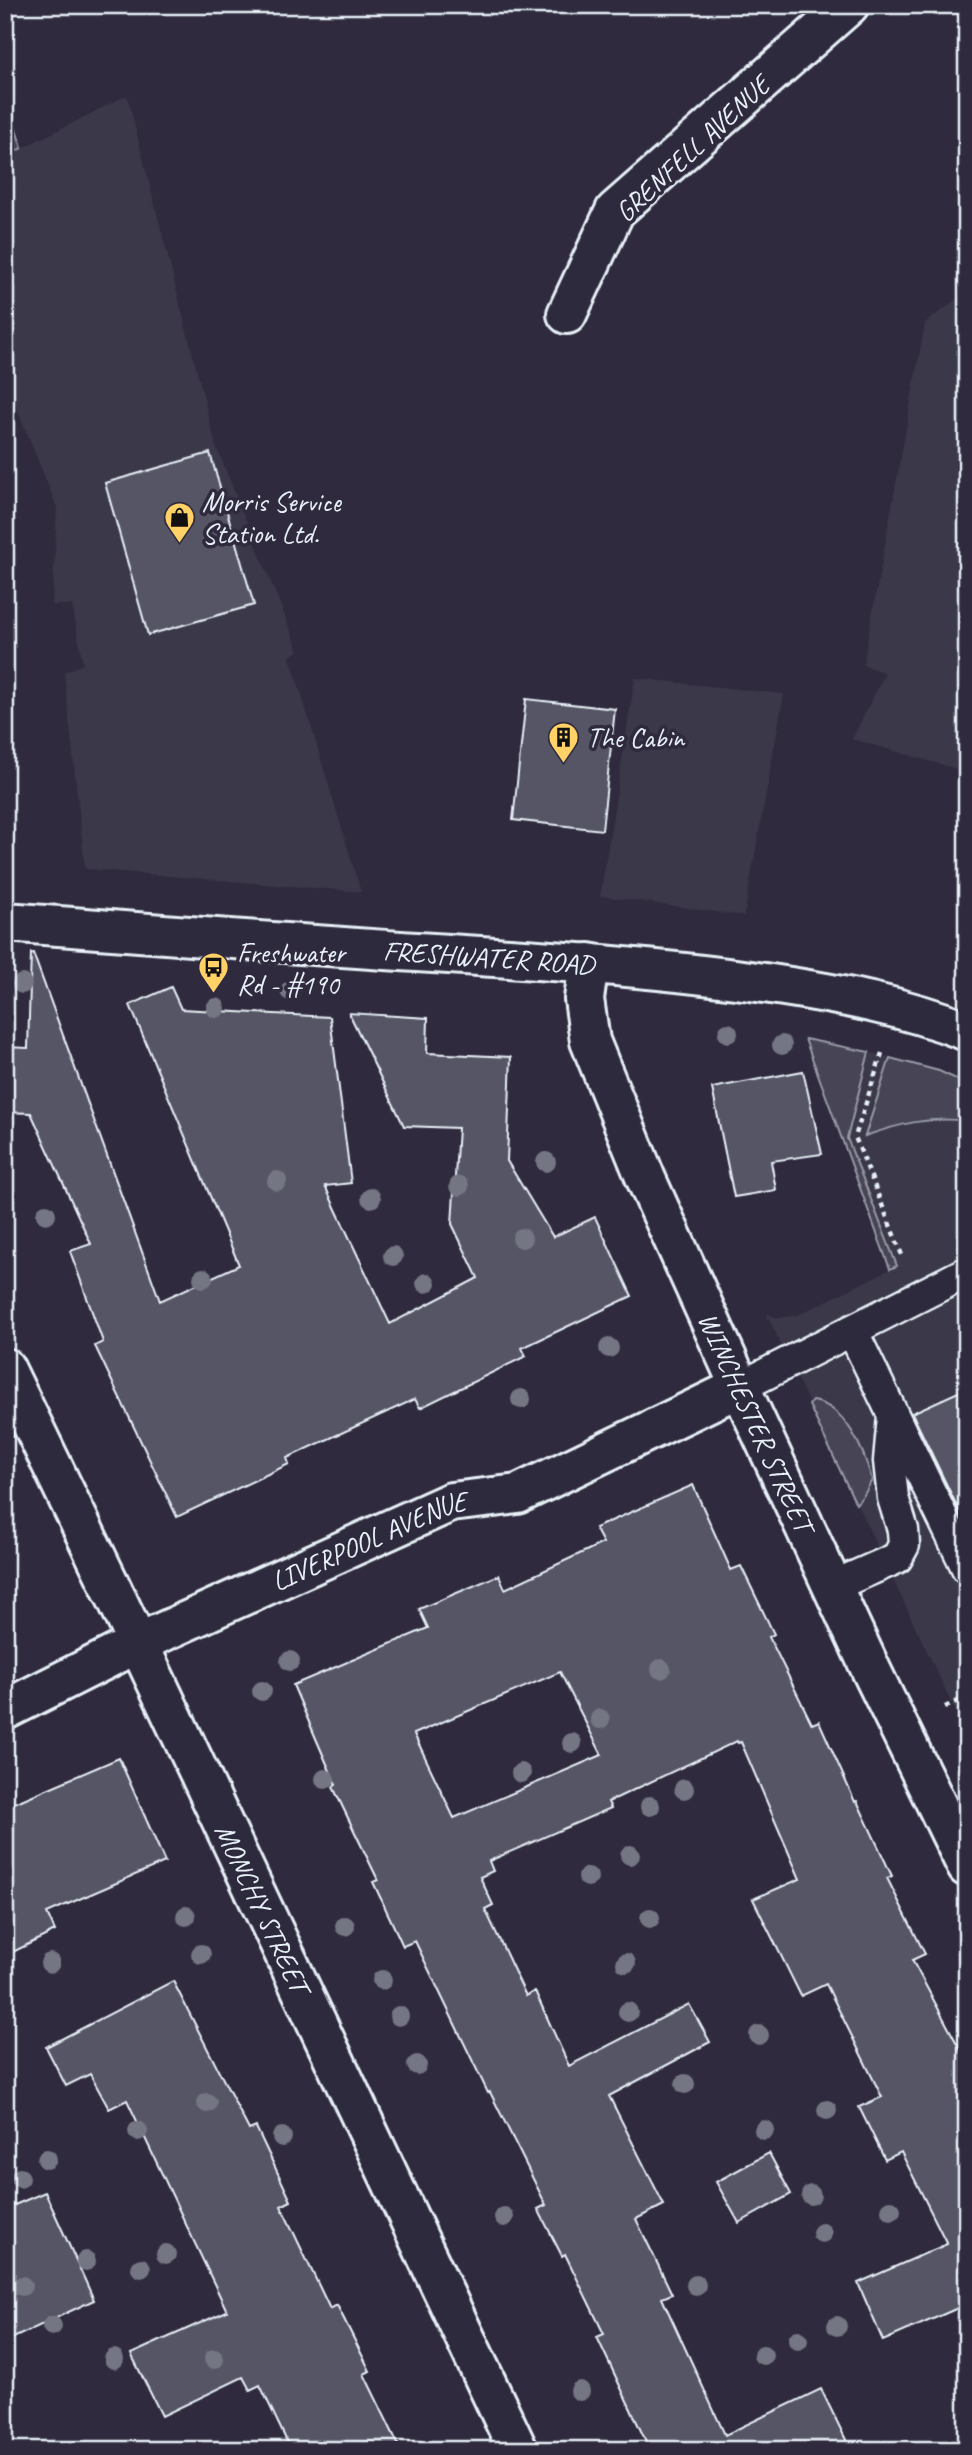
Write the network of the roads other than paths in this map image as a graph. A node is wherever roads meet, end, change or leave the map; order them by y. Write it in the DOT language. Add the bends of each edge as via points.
graph roads {
  1 [pos="849,5"];
  2 [pos="567,314"];
  3 [pos="5,922"];
  4 [pos="589,963"];
  5 [pos="967,1031"];
  6 [pos="967,1272"];
  7 [pos="852,1330"];
  8 [pos="5,1368"];
  9 [pos="740,1387"];
  10 [pos="894,1416"];
  11 [pos="967,1568"];
  12 [pos="833,1586"];
  13 [pos="138,1643"];
  14 [pos="5,1710"];
  15 [pos="967,1867"];
  16 [pos="518,2450"];
  1 -- 2 [label="street, GRENFELL AVENUE" via="615,211"];
  3 -- 4 [label="street, FRESHWATER ROAD"];
  4 -- 5 [label="street, FRESHWATER ROAD" via="815,991 864,1000"];
  4 -- 9 [label="street, WINCHESTER STREET" via="584,999 590,1041 646,1179"];
  6 -- 7 [label="lane"];
  7 -- 9 [label="lane"];
  7 -- 10 [label="lane"];
  8 -- 13 [label="street, MONCHY STREET"];
  9 -- 12 [label="street, WINCHESTER STREET"];
  9 -- 13 [label="street, LIVERPOOL AVENUE" via="518,1494 451,1502"];
  10 -- 11 [label="lane"];
  10 -- 12 [label="lane" via="889,1461 904,1545 897,1558"];
  12 -- 15 [label="street, WINCHESTER STREET"];
  13 -- 14 [label="street, LIVERPOOL AVENUE"];
  13 -- 16 [label="street, MONCHY STREET"];
}
